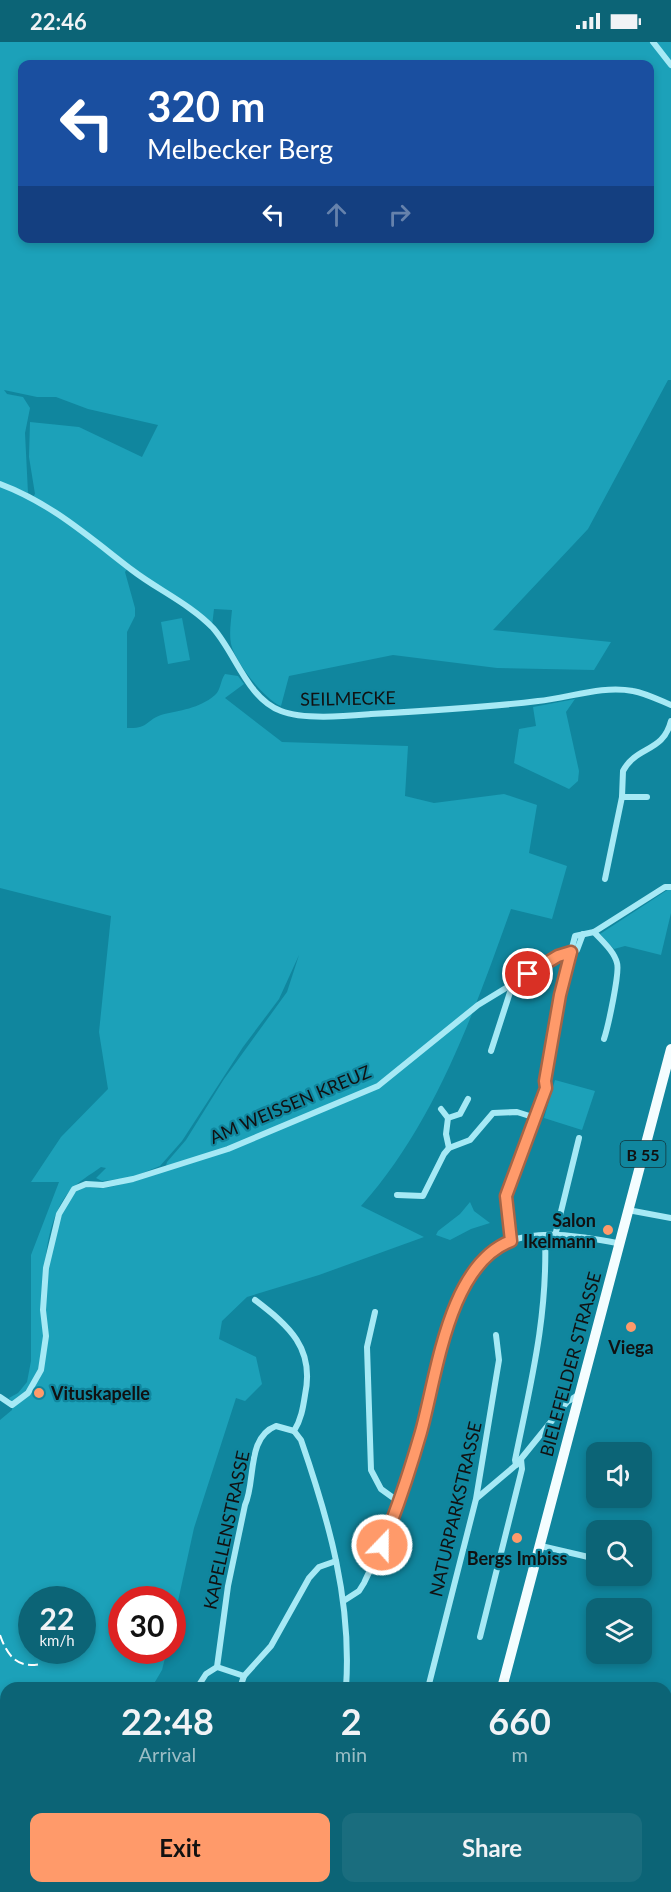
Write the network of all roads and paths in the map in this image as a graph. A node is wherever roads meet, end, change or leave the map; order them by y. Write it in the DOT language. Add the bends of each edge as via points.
graph roads {
  1 [pos="653,42"];
  2 [pos="671,65"];
  3 [pos="0,484"];
  4 [pos="671,705"];
  5 [pos="671,721"];
  6 [pos="622,797"];
  7 [pos="647,797"];
  8 [pos="605,879"];
  9 [pos="671,887"];
  10 [pos="594,932"];
  11 [pos="571,952"];
  12 [pos="513,982"];
  13 [pos="604,1039"];
  14 [pos="671,1049"];
  15 [pos="491,1051"];
  16 [pos="468,1099"];
  17 [pos="441,1108"];
  18 [pos="448,1118"];
  19 [pos="536,1118"];
  20 [pos="579,1138"];
  21 [pos="449,1148"];
  22 [pos="397,1196"];
  23 [pos="628,1210"];
  24 [pos="671,1218"];
  25 [pos="545,1235"];
  26 [pos="555,1236"];
  27 [pos="511,1241"];
  28 [pos="618,1243"];
  29 [pos="255,1300"];
  30 [pos="375,1312"];
  31 [pos="496,1335"];
  32 [pos="579,1395"];
  33 [pos="0,1397"];
  34 [pos="294,1431"];
  35 [pos="521,1459"];
  36 [pos="516,1466"];
  37 [pos="476,1499"];
  38 [pos="399,1502"];
  39 [pos="541,1546"];
  40 [pos="586,1556"];
  41 [pos="336,1560"];
  42 [pos="345,1600"];
  43 [pos="480,1637"];
  44 [pos="218,1667"];
  45 [pos="244,1676"];
  46 [pos="201,1682"];
  47 [pos="242,1682"];
  48 [pos="346,1682"];
  49 [pos="430,1682"];
  50 [pos="504,1682"];
  1 -- 2 [label="street"];
  3 -- 4 [label="street, SEILMECKE" via="33,497 72,521 132,570 173,596 211,627 262,699 280,711 360,715 485,708 581,693 632,690"];
  5 -- 6 [label="street" via="661,742 626,765"];
  6 -- 7 [label="street"];
  6 -- 8 [label="street"];
  9 -- 10 [label="street" via="665,887"];
  10 -- 11 [label="street" via="575,936"];
  10 -- 13 [label="street" via="613,953 618,969 612,1015"];
  11 -- 12 [label="street, AM WEISSEN KREUZ"];
  11 -- 19 [label="street" via="560,995 546,1088"];
  12 -- 15 [label="street"];
  12 -- 33 [label="street, AM WEISSEN KREUZ" via="478,1005 378,1086 228,1149 133,1179 80,1186 69,1195 59,1214 46,1268 46,1336 41,1370 28,1393 12,1405"];
  14 -- 23 [label="main road, BIELEFELDER STRASSE / B 55"];
  16 -- 18 [label="street" via="460,1114"];
  17 -- 18 [label="street"];
  18 -- 21 [label="street"];
  19 -- 21 [label="street" via="517,1112 493,1113 470,1140"];
  19 -- 27 [label="street" via="506,1196"];
  20 -- 26 [label="street"];
  21 -- 22 [label="street" via="423,1196"];
  23 -- 24 [label="street"];
  23 -- 28 [label="main road, BIELEFELDER STRASSE / B 55"];
  25 -- 26 [label="street"];
  25 -- 27 [label="street"];
  25 -- 36 [label="street" via="547,1278 542,1334 514,1460"];
  26 -- 28 [label="street"];
  27 -- 38 [label="street" via="483,1260 462,1294 443,1341"];
  28 -- 32 [label="main road, BIELEFELDER STRASSE / B 55"];
  29 -- 34 [label="street" via="290,1329 302,1347 309,1377"];
  30 -- 38 [label="street" via="367,1347 371,1470 381,1489"];
  31 -- 37 [label="street, NATURPARKSTRASSE" via="498,1369"];
  32 -- 35 [label="street" via="567,1402"];
  32 -- 39 [label="main road, BIELEFELDER STRASSE / B 55"];
  34 -- 41 [label="street" via="301,1440 326,1514"];
  34 -- 44 [label="street, KAPELLENSTRASSE" via="283,1426 268,1429 258,1449 228,1586"];
  35 -- 36 [label="street"];
  35 -- 43 [label="street" via="522,1469"];
  36 -- 37 [label="street"];
  37 -- 49 [label="street, NATURPARKSTRASSE"];
  38 -- 42 [label="street" via="364,1583"];
  39 -- 40 [label="street"];
  39 -- 50 [label="main road, BIELEFELDER STRASSE / B 55"];
  41 -- 42 [label="street"];
  41 -- 45 [label="street" via="319,1567 309,1578 271,1646"];
  42 -- 48 [label="street"];
  44 -- 45 [label="street"];
  44 -- 46 [label="street"];
  45 -- 47 [label="street"];
}
